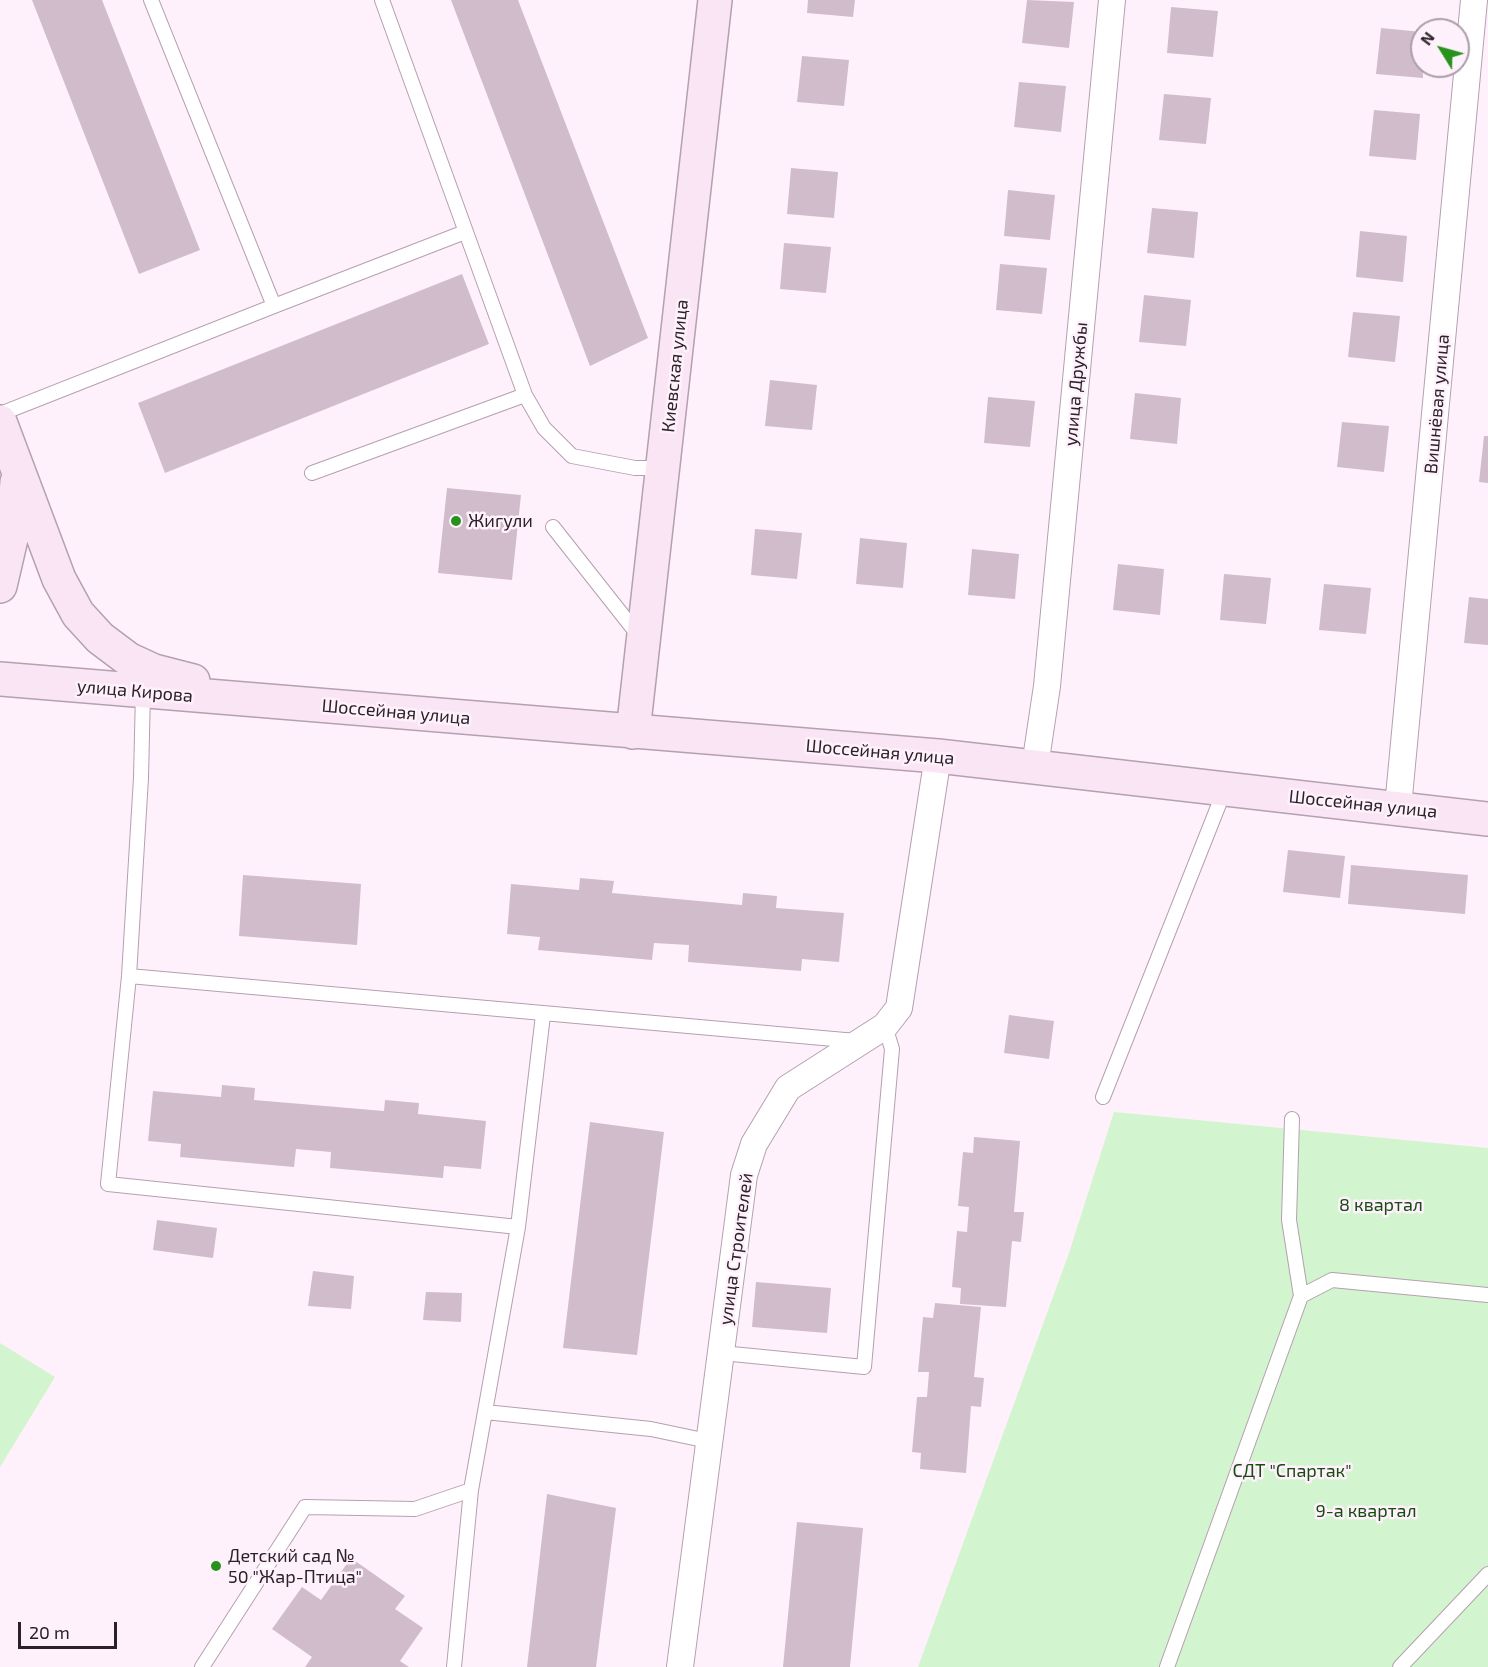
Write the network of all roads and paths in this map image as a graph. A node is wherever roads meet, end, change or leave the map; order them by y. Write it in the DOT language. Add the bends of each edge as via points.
graph roads {
  1 [pos="151,0"];
  2 [pos="382,0"];
  3 [pos="715,0"];
  4 [pos="1112,0"];
  5 [pos="1474,0"];
  6 [pos="465,232"];
  7 [pos="273,306"];
  8 [pos="525,395"];
  9 [pos="0,422"];
  10 [pos="663,468"];
  11 [pos="18,472"];
  12 [pos="312,473"];
  13 [pos="553,527"];
  14 [pos="0,586"];
  15 [pos="644,642"];
  16 [pos="0,679"];
  17 [pos="143,693"];
  18 [pos="271,702"];
  19 [pos="633,732"];
  20 [pos="938,756"];
  21 [pos="1035,766"];
  22 [pos="1225,789"];
  23 [pos="1398,807"];
  24 [pos="1488,819"];
  25 [pos="129,976"];
  26 [pos="543,1015"];
  27 [pos="885,1026"];
  28 [pos="857,1041"];
  29 [pos="1103,1097"];
  30 [pos="1292,1119"];
  31 [pos="518,1227"];
  32 [pos="1488,1295"];
  33 [pos="1301,1296"];
  34 [pos="722,1353"];
  35 [pos="485,1412"];
  36 [pos="708,1441"];
  37 [pos="471,1490"];
  38 [pos="1488,1574"];
  39 [pos="202,1667"];
  40 [pos="454,1667"];
  41 [pos="680,1667"];
  42 [pos="1167,1667"];
  43 [pos="1400,1667"];
  1 -- 7 [label="lane"];
  2 -- 6 [label="lane"];
  3 -- 10 [label="main road, Киевская улица"];
  4 -- 21 [label="street, улица Дружбы" via="1047,686"];
  5 -- 23 [label="street, Вишнёвая улица"];
  6 -- 7 [label="lane"];
  6 -- 8 [label="lane"];
  7 -- 9 [label="lane"];
  8 -- 10 [label="lane" via="544,428 572,456 635,468"];
  8 -- 12 [label="lane"];
  9 -- 11 [label="main road"];
  10 -- 15 [label="main road, Киевская улица"];
  11 -- 14 [label="main road" via="13,530"];
  11 -- 18 [label="main road" via="59,579 78,614 100,639 154,671"];
  13 -- 15 [label="lane"];
  15 -- 19 [label="main road, Киевская улица"];
  16 -- 17 [label="main road, улица Кирова"];
  17 -- 18 [label="main road, улица Кирова"];
  17 -- 25 [label="lane"];
  18 -- 19 [label="main road, Шоссейная улица"];
  19 -- 20 [label="main road, Шоссейная улица"];
  20 -- 21 [label="main road, Шоссейная улица"];
  20 -- 27 [label="street" via="899,1008"];
  21 -- 22 [label="main road, Шоссейная улица"];
  22 -- 23 [label="main road, Шоссейная улица"];
  22 -- 29 [label="lane"];
  23 -- 24 [label="main road, Шоссейная улица"];
  25 -- 26 [label="lane"];
  25 -- 31 [label="lane" via="108,1185"];
  26 -- 28 [label="lane"];
  26 -- 31 [label="lane"];
  27 -- 28 [label="street, улица Строителей"];
  27 -- 34 [label="lane" via="892,1050 864,1367"];
  28 -- 34 [label="street, улица Строителей" via="788,1088 754,1144 744,1175"];
  30 -- 33 [label="lane" via="1289,1220"];
  31 -- 35 [label="lane"];
  32 -- 33 [label="lane" via="1332,1280"];
  33 -- 42 [label="lane"];
  34 -- 36 [label="street, улица Строителей"];
  35 -- 36 [label="lane" via="651,1429"];
  35 -- 37 [label="lane"];
  36 -- 41 [label="street, улица Строителей"];
  37 -- 39 [label="lane" via="415,1509 305,1507"];
  37 -- 40 [label="lane"];
  38 -- 43 [label="lane"];
}
